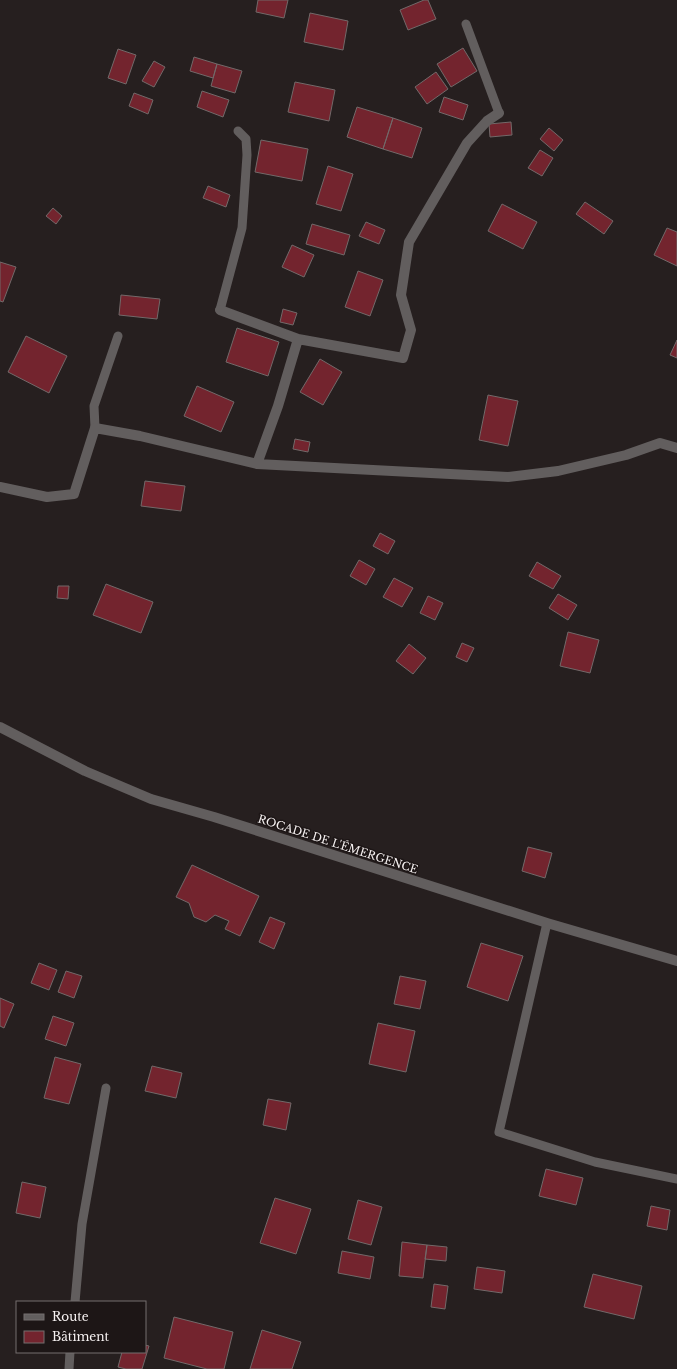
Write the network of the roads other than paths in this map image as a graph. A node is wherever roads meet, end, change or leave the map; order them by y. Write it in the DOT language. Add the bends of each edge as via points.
graph roads {
  1 [pos="466,24"];
  2 [pos="499,113"];
  3 [pos="238,131"];
  4 [pos="220,310"];
  5 [pos="118,336"];
  6 [pos="298,339"];
  7 [pos="95,428"];
  8 [pos="677,448"];
  9 [pos="257,464"];
  10 [pos="0,487"];
  11 [pos="0,727"];
  12 [pos="547,923"];
  13 [pos="677,961"];
  14 [pos="106,1088"];
  15 [pos="677,1179"];
  16 [pos="75,1301"];
  17 [pos="70,1353"];
  18 [pos="69,1369"];
  1 -- 2 [label="lane"];
  2 -- 6 [label="street" via="487,121 467,144 410,242 401,295 411,330 403,358"];
  3 -- 4 [label="lane" via="246,139 247,155 242,228"];
  4 -- 6 [label="street"];
  5 -- 7 [label="lane" via="94,406"];
  6 -- 9 [label="street"];
  7 -- 9 [label="street"];
  7 -- 10 [label="street" via="74,494 47,497"];
  8 -- 9 [label="street" via="660,443 626,455 558,472 508,477"];
  11 -- 12 [label="street, ROCADE DE L'ÉMERGENCE" via="85,771 151,799"];
  12 -- 13 [label="street, ROCADE DE L'ÉMERGENCE"];
  12 -- 15 [label="lane" via="499,1132 595,1162"];
  14 -- 16 [label="lane" via="82,1224"];
  17 -- 18 [label="lane"];
}
